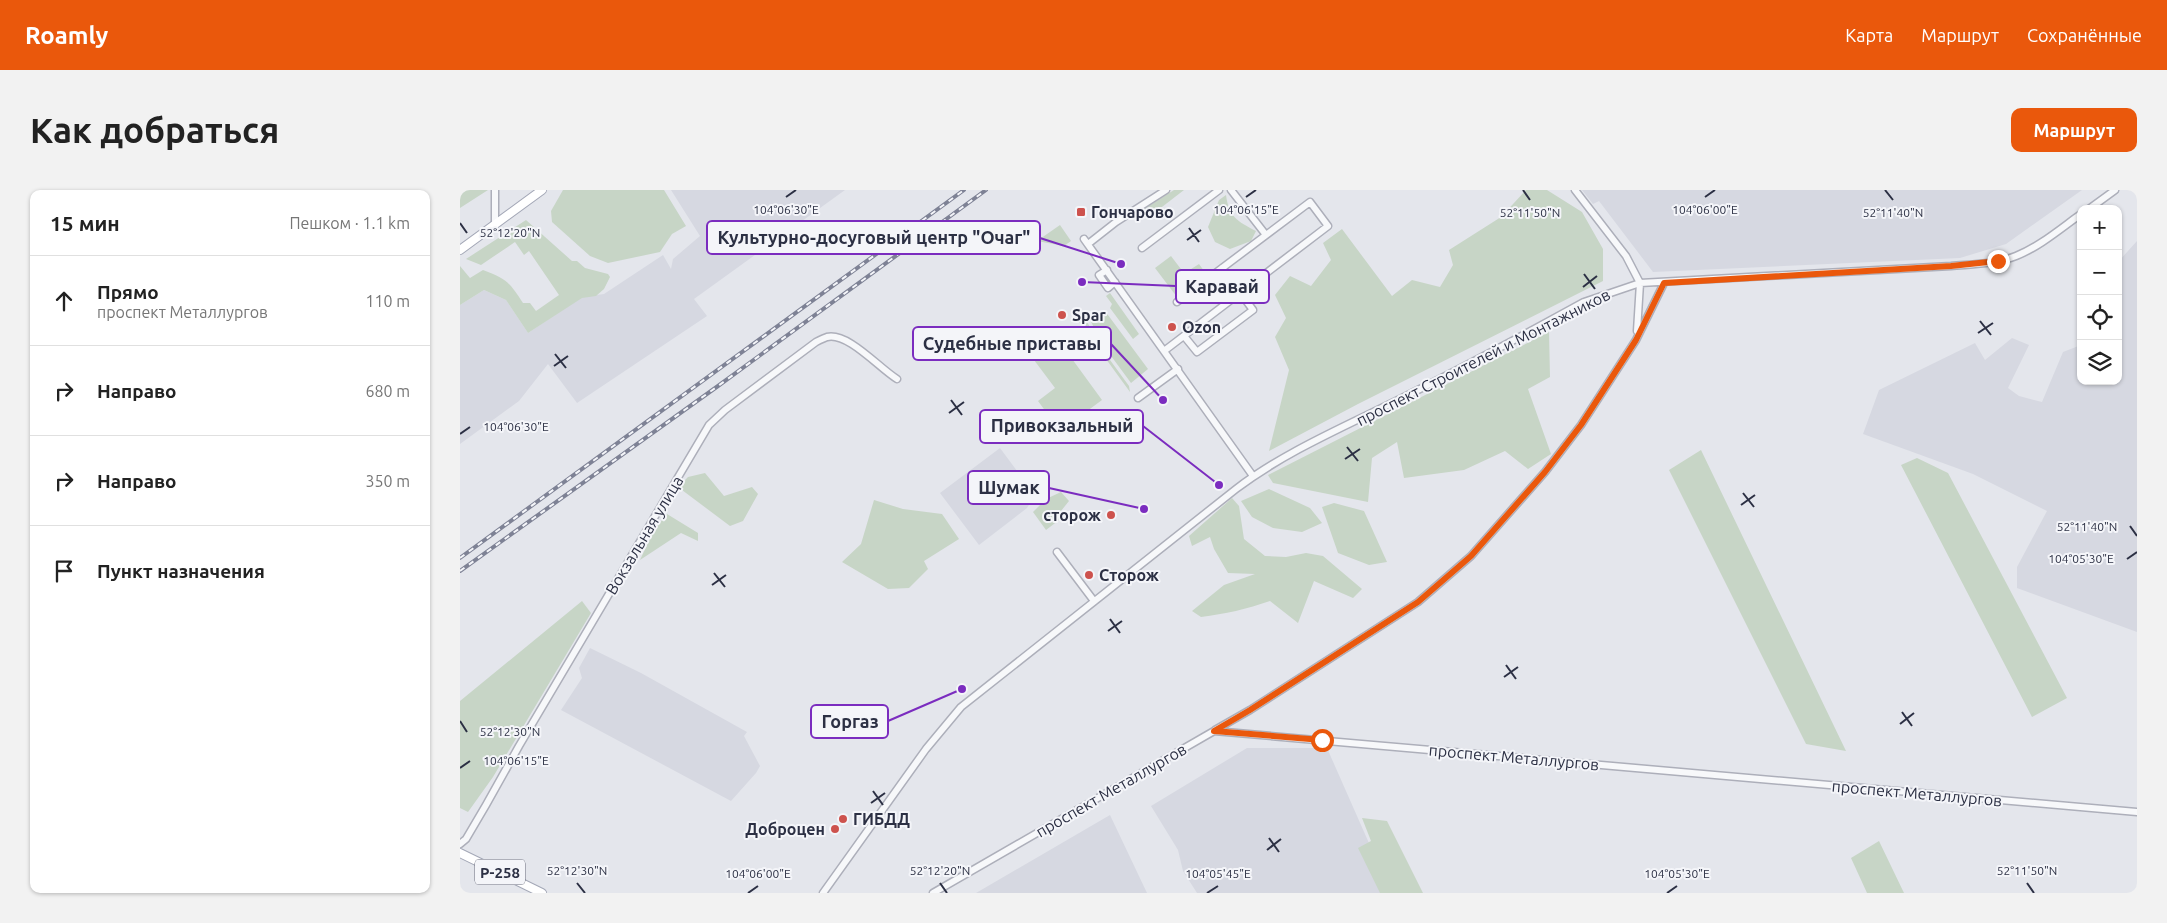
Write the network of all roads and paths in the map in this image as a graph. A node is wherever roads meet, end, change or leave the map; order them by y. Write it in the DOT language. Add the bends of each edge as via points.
graph roads {
  1 [pos="495,190"];
  2 [pos="542,190"];
  3 [pos="1166,190"];
  4 [pos="1219,190"];
  5 [pos="1231,190"];
  6 [pos="1575,190"];
  7 [pos="2115,190"];
  8 [pos="2094,205"];
  9 [pos="2077,217"];
  10 [pos="495,224"];
  11 [pos="1266,236"];
  12 [pos="1142,248"];
  13 [pos="460,250"];
  14 [pos="1222,268"];
  15 [pos="1640,283"];
  16 [pos="1664,283"];
  17 [pos="1240,292"];
  18 [pos="1176,302"];
  19 [pos="1184,336"];
  20 [pos="1636,340"];
  21 [pos="1164,350"];
  22 [pos="1178,369"];
  23 [pos="897,379"];
  24 [pos="1138,398"];
  25 [pos="1253,476"];
  26 [pos="1057,552"];
  27 [pos="1094,601"];
  28 [pos="1214,731"];
  29 [pos="2137,812"];
  30 [pos="460,844"];
  31 [pos="460,853"];
  32 [pos="542,893"];
  33 [pos="824,893"];
  34 [pos="933,893"];
  1 -- 10 [label="street"];
  2 -- 10 [label="main road"];
  3 -- 21 [label="street" via="1086,241"];
  4 -- 12 [label="street"];
  5 -- 11 [label="street"];
  6 -- 15 [label="street" via="1626,256"];
  7 -- 8 [label="street"];
  9 -- 16 [label="street, проспект Строителей и Монтажников" via="2016,256 1998,261"];
  10 -- 13 [label="main road"];
  11 -- 14 [label="street"];
  11 -- 17 [label="street" via="1310,202 1328,226"];
  14 -- 17 [label="street"];
  14 -- 18 [label="street"];
  15 -- 16 [label="street, проспект Строителей и Монтажников"];
  15 -- 20 [label="street"];
  15 -- 25 [label="street, проспект Строителей и Монтажников" via="1584,302"];
  16 -- 20 [label="street"];
  17 -- 19 [label="street"];
  17 -- 19 [label="street" via="1253,310 1197,352"];
  19 -- 21 [label="street"];
  20 -- 28 [label="street" via="1581,425 1545,472 1471,556 1418,602"];
  21 -- 22 [label="street"];
  22 -- 24 [label="street"];
  22 -- 25 [label="street"];
  23 -- 30 [label="street, Вокзальная улица" via="842,338 828,336 709,425 466,839"];
  25 -- 27 [label="street, проспект Строителей и Монтажников"];
  26 -- 27 [label="street"];
  27 -- 33 [label="street, проспект Строителей и Монтажников" via="954,715 903,780"];
  28 -- 29 [label="street, проспект Металлургов"];
  28 -- 34 [label="street, проспект Металлургов"];
  31 -- 32 [label="main road, Р-258"];
}
